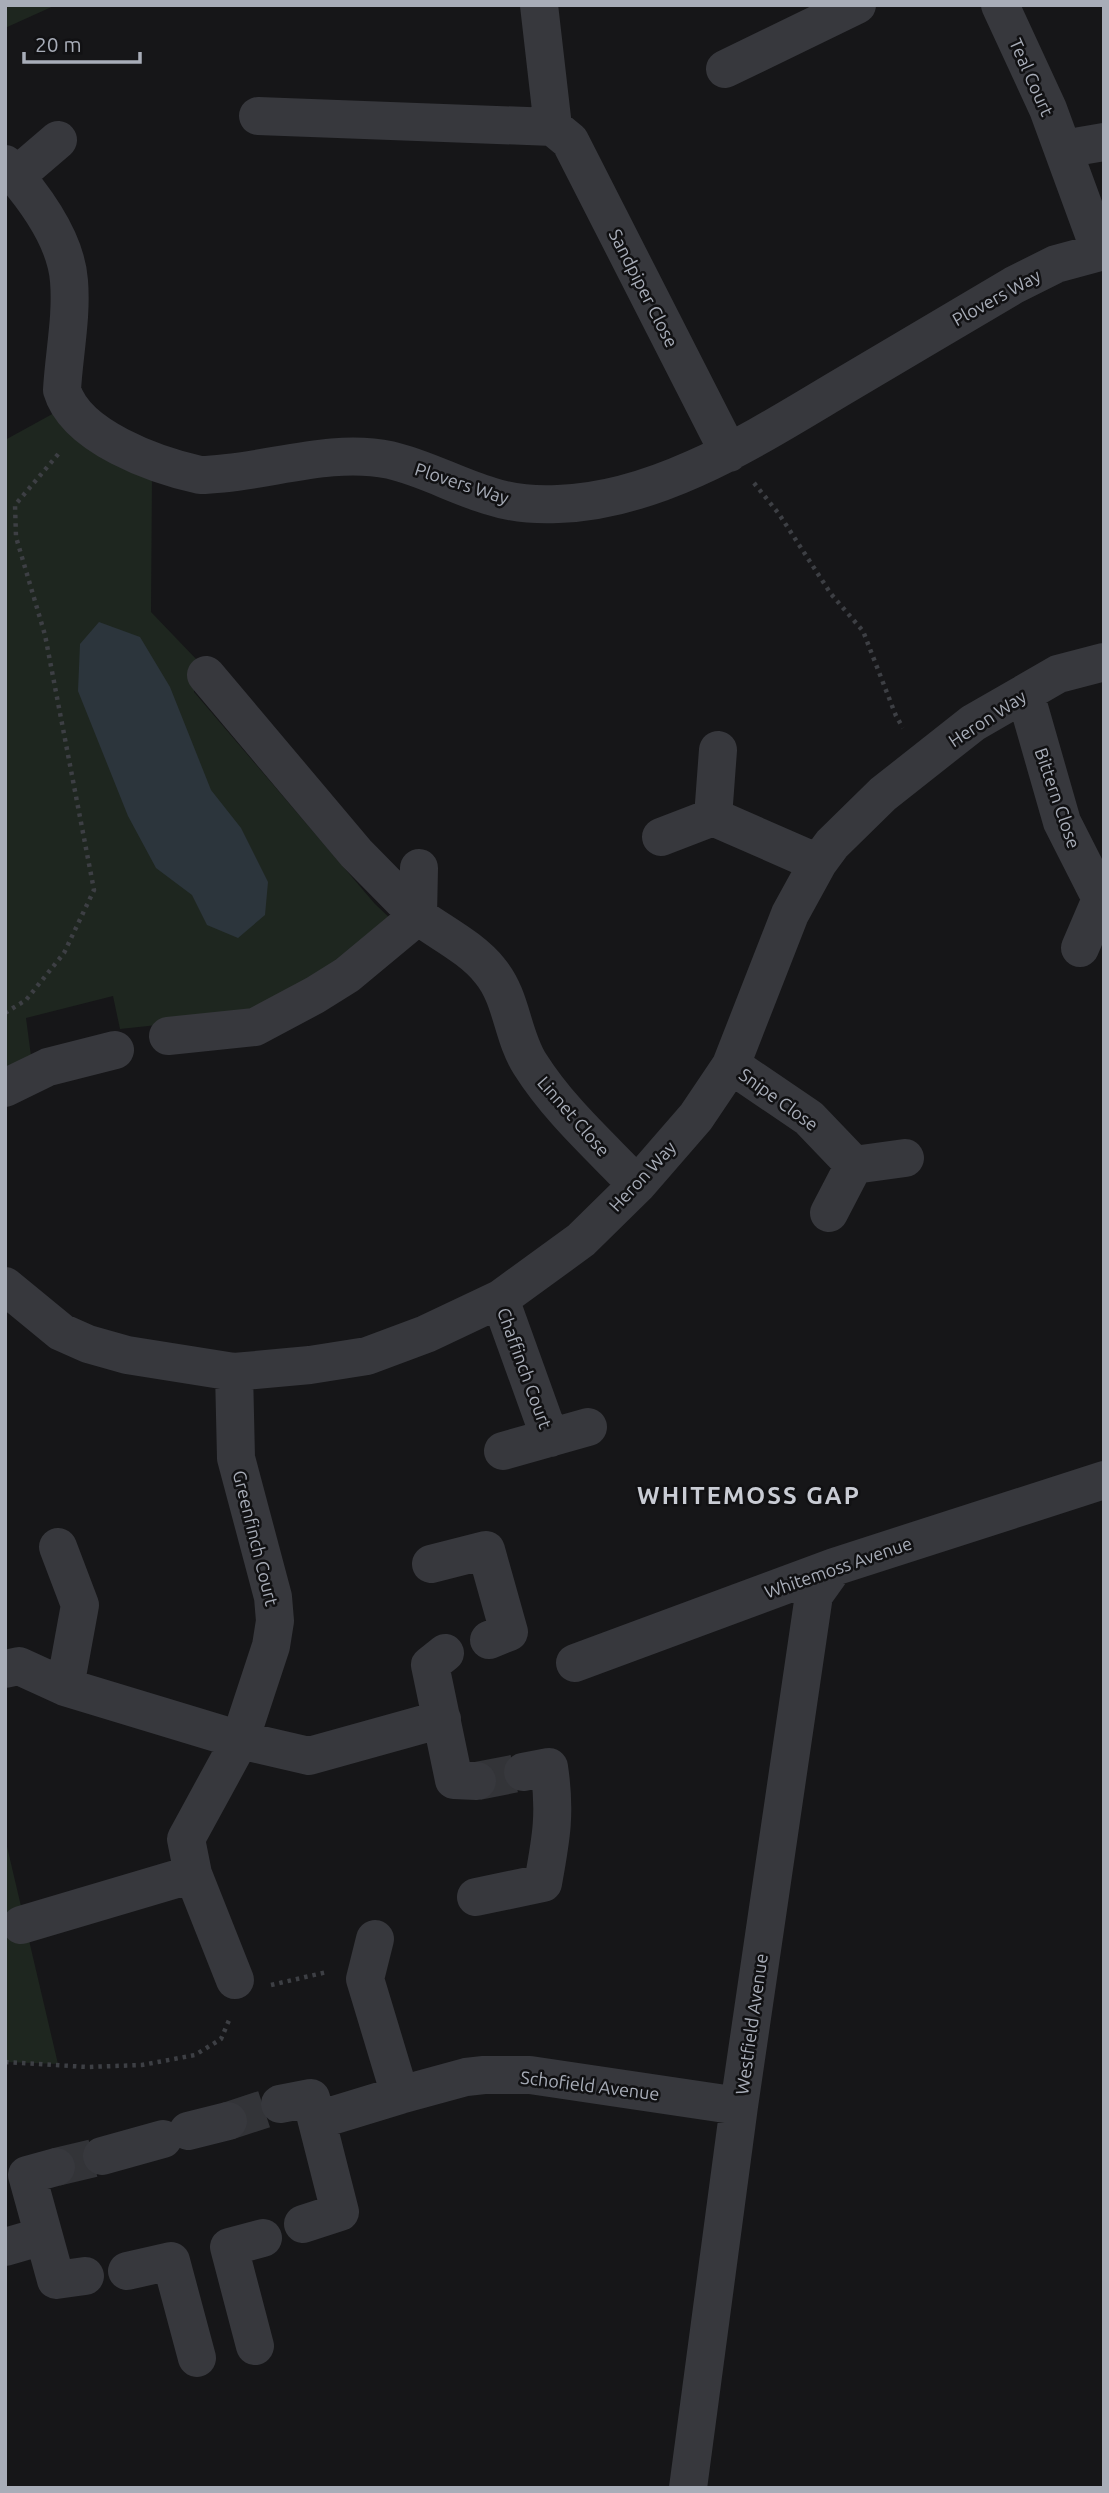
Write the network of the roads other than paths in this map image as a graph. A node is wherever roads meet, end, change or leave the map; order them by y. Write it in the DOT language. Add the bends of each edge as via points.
graph roads {
  1 [pos="539,5"];
  2 [pos="857,5"];
  3 [pos="1000,5"];
  4 [pos="725,69"];
  5 [pos="258,116"];
  6 [pos="553,127"];
  7 [pos="58,140"];
  8 [pos="1104,142"];
  9 [pos="1063,149"];
  10 [pos="11,170"];
  11 [pos="1102,251"];
  12 [pos="729,453"];
  13 [pos="1104,662"];
  14 [pos="206,675"];
  15 [pos="1025,693"];
  16 [pos="718,750"];
  17 [pos="713,817"];
  18 [pos="661,837"];
  19 [pos="818,863"];
  20 [pos="419,868"];
  21 [pos="1102,899"];
  22 [pos="418,916"];
  23 [pos="1080,948"];
  24 [pos="168,1036"];
  25 [pos="115,1050"];
  26 [pos="731,1065"];
  27 [pos="5,1088"];
  28 [pos="905,1158"];
  29 [pos="854,1165"];
  30 [pos="637,1185"];
  31 [pos="829,1213"];
  32 [pos="5,1286"];
  33 [pos="500,1299"];
  34 [pos="234,1372"];
  35 [pos="588,1427"];
  36 [pos="550,1438"];
  37 [pos="503,1451"];
  38 [pos="1104,1480"];
  39 [pos="58,1547"];
  40 [pos="431,1564"];
  41 [pos="834,1567"];
  42 [pos="489,1640"];
  43 [pos="445,1653"];
  44 [pos="575,1663"];
  45 [pos="5,1669"];
  46 [pos="65,1687"];
  47 [pos="442,1719"];
  48 [pos="240,1740"];
  49 [pos="523,1772"];
  50 [pos="477,1781"];
  51 [pos="193,1874"];
  52 [pos="476,1897"];
  53 [pos="21,1925"];
  54 [pos="375,1939"];
  55 [pos="246,1994"];
  56 [pos="400,2095"];
  57 [pos="280,2104"];
  58 [pos="739,2106"];
  59 [pos="318,2120"];
  60 [pos="228,2121"];
  61 [pos="102,2155"];
  62 [pos="56,2167"];
  63 [pos="303,2224"];
  64 [pos="43,2236"];
  65 [pos="263,2238"];
  66 [pos="5,2247"];
  67 [pos="127,2271"];
  68 [pos="85,2276"];
  69 [pos="255,2346"];
  70 [pos="197,2358"];
  71 [pos="688,2488"];
  1 -- 6 [label="street"];
  2 -- 4 [label="street"];
  3 -- 9 [label="street, Teal Court"];
  5 -- 6 [label="street"];
  6 -- 12 [label="street, Sandpiper Close" via="570,141"];
  7 -- 10 [label="street, Plovers Way"];
  8 -- 9 [label="street"];
  9 -- 11 [label="street, Teal Court"];
  10 -- 12 [label="street, Plovers Way" via="54,232 66,262 69,307 62,390 66,402 84,425 131,451 200,475 354,457 390,460 490,496 559,504 599,500 652,485"];
  11 -- 12 [label="street, Plovers Way" via="1056,264 1014,285"];
  13 -- 15 [label="street, Heron Way" via="1058,674"];
  14 -- 22 [label="street, Linnet Close" via="356,853"];
  15 -- 19 [label="street, Heron Way" via="973,723 924,760 876,800"];
  15 -- 21 [label="street, Bittern Close" via="1062,822"];
  16 -- 17 [label="street"];
  17 -- 18 [label="street"];
  17 -- 19 [label="street"];
  19 -- 26 [label="street, Heron Way" via="778,940"];
  20 -- 22 [label="street"];
  21 -- 23 [label="street, Bittern Close"];
  22 -- 24 [label="street" via="347,975 256,1027"];
  22 -- 30 [label="street, Linnet Close" via="492,972 528,1061 546,1088"];
  25 -- 27 [label="street" via="48,1067"];
  26 -- 29 [label="street, Snipe Close" via="810,1118"];
  26 -- 30 [label="street, Heron Way" via="696,1117"];
  28 -- 29 [label="street"];
  29 -- 31 [label="street"];
  30 -- 33 [label="street, Heron Way" via="581,1240"];
  32 -- 34 [label="street, Heron Way" via="61,1332 88,1344"];
  33 -- 34 [label="street, Heron Way" via="367,1356"];
  33 -- 36 [label="street, Chaffinch Court"];
  34 -- 48 [label="street, Greenfinch Court" via="236,1458 273,1597 275,1621"];
  35 -- 36 [label="street, Chaffinch Court"];
  36 -- 37 [label="street, Chaffinch Court"];
  38 -- 41 [label="street, Whitemoss Avenue"];
  39 -- 46 [label="street" via="79,1605"];
  40 -- 42 [label="street" via="486,1550 509,1632"];
  41 -- 44 [label="street, Whitemoss Avenue"];
  41 -- 58 [label="street, Westfield Avenue" via="814,1595"];
  43 -- 47 [label="street" via="429,1665"];
  45 -- 46 [label="street" via="19,1666"];
  46 -- 48 [label="street"];
  47 -- 48 [label="street" via="310,1756"];
  47 -- 50 [label="street" via="454,1780"];
  48 -- 51 [label="street, Greenfinch Court" via="186,1839"];
  49 -- 52 [label="street" via="549,1767 553,1824 542,1884"];
  51 -- 53 [label="street"];
  51 -- 55 [label="street, Greenfinch Court"];
  54 -- 56 [label="street" via="365,1979"];
  56 -- 58 [label="street, Schofield Avenue" via="466,2077 530,2075"];
  56 -- 59 [label="street, Schofield Avenue"];
  57 -- 59 [label="street" via="311,2098"];
  58 -- 71 [label="street, Westfield Avenue"];
  59 -- 63 [label="street" via="340,2212"];
  60 -- 61 [label="street"];
  62 -- 64 [label="street" via="27,2175"];
  64 -- 66 [label="street"];
  64 -- 68 [label="street" via="56,2280"];
  65 -- 69 [label="street" via="229,2247"];
  67 -- 70 [label="street" via="171,2261"];
}
